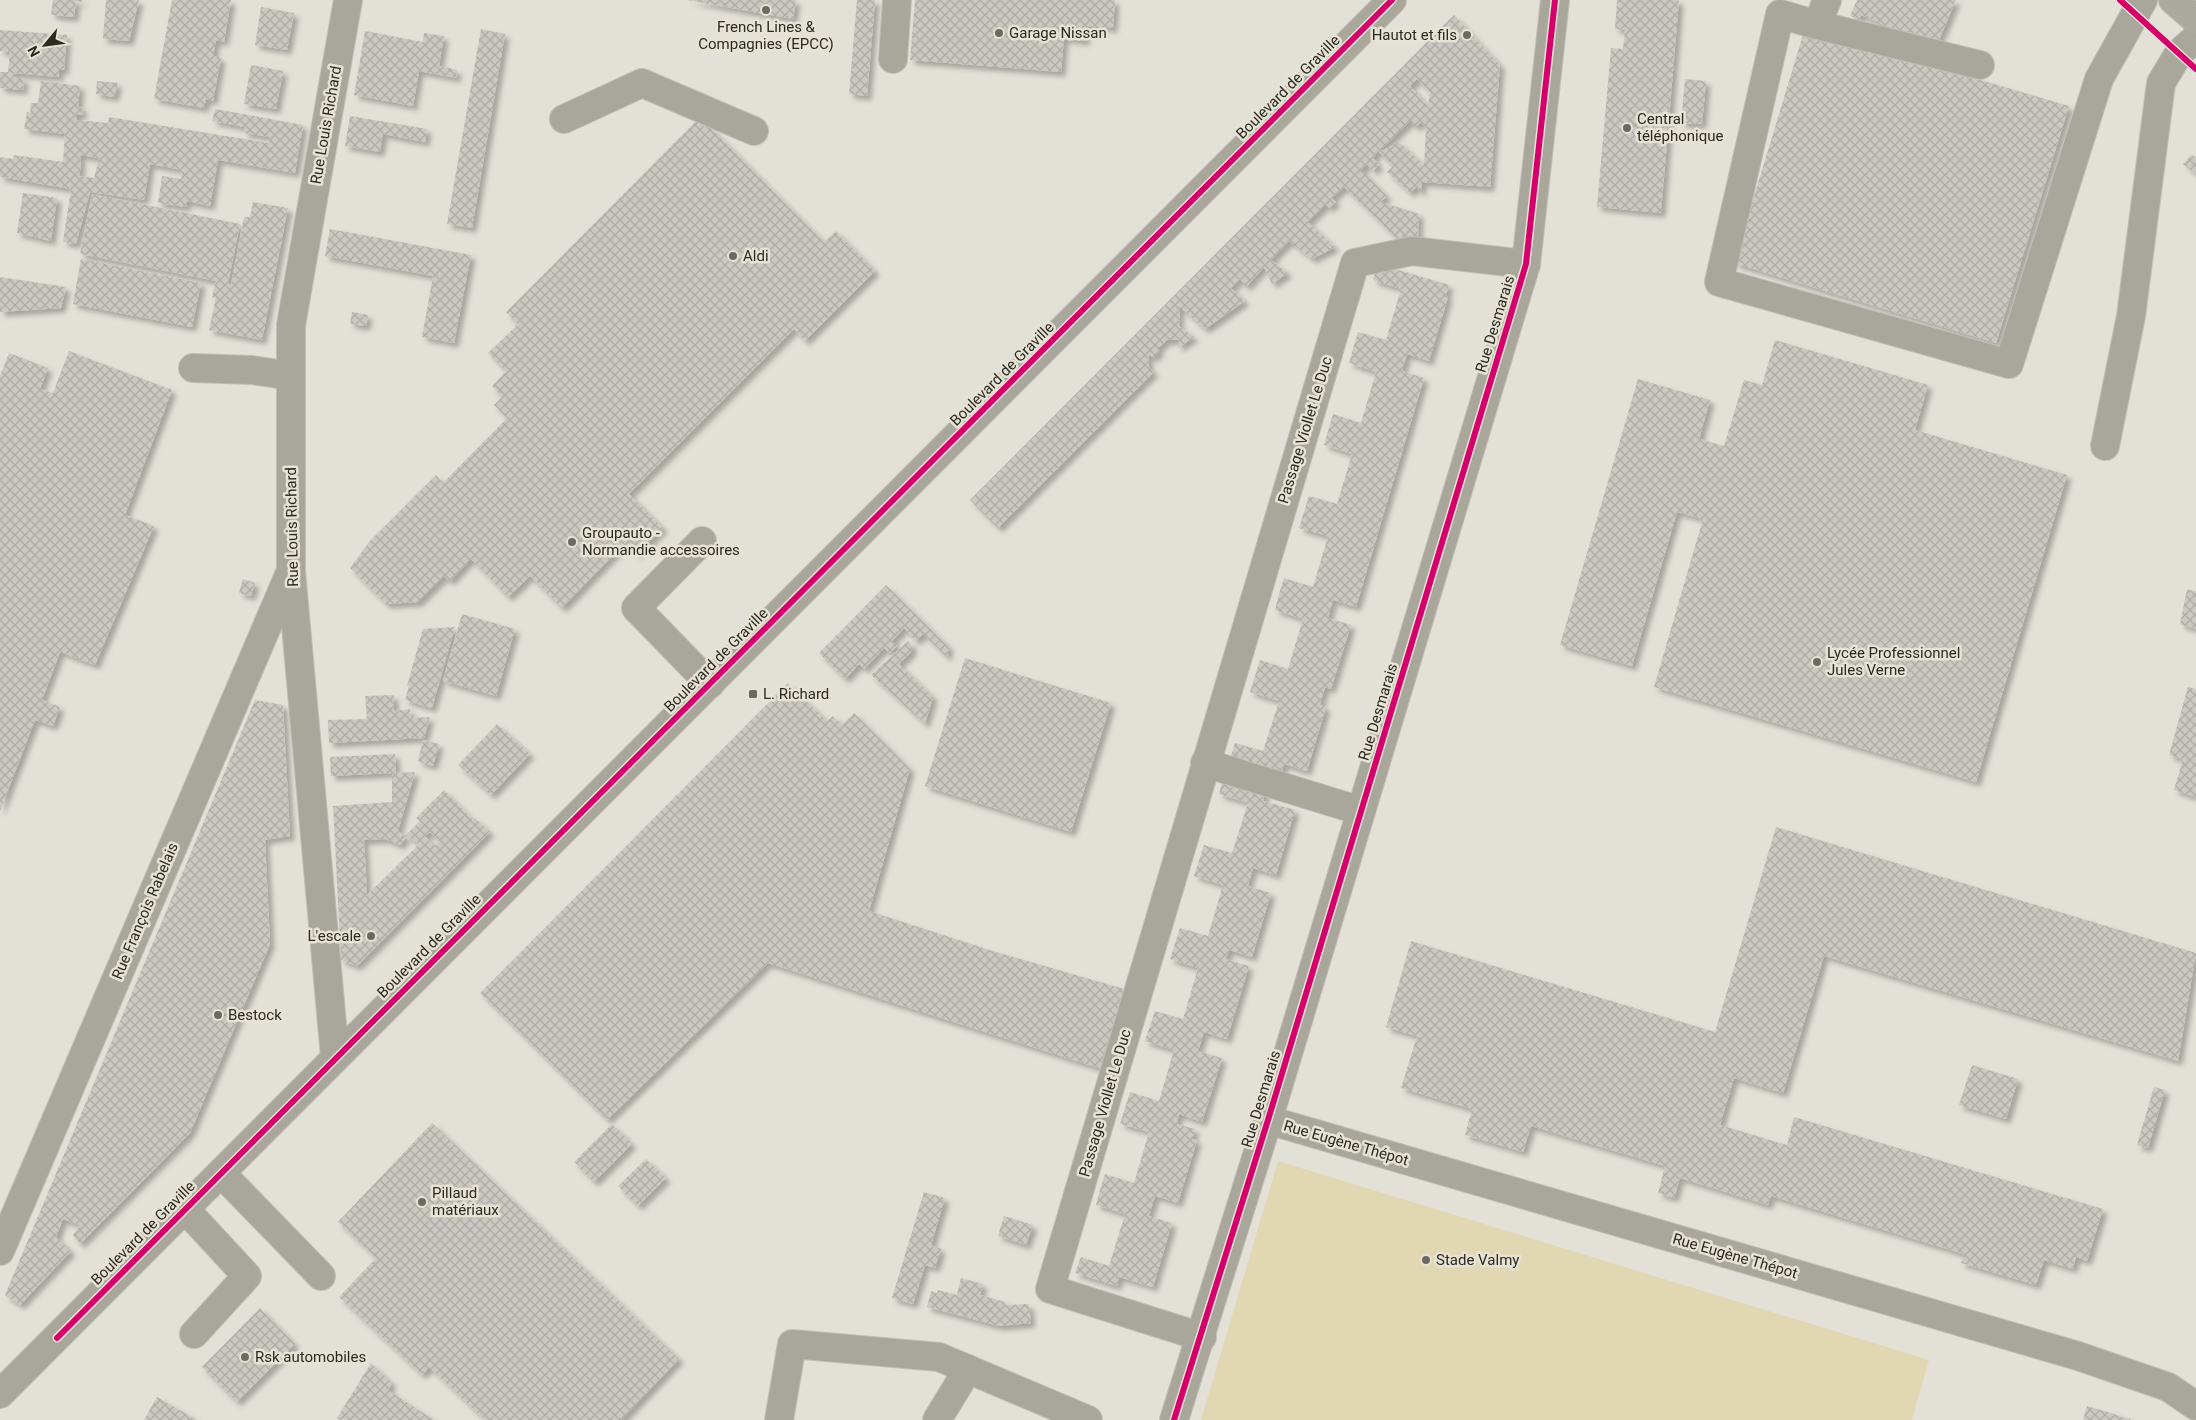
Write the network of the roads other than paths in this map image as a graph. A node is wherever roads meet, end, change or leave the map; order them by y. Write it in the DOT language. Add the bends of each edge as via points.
graph roads {
  1 [pos="348,0"];
  2 [pos="896,0"];
  3 [pos="1392,0"];
  4 [pos="1555,0"];
  5 [pos="1826,0"];
  6 [pos="2143,0"];
  7 [pos="2173,0"];
  8 [pos="2196,20"];
  9 [pos="1817,25"];
  10 [pos="2196,38"];
  11 [pos="893,59"];
  12 [pos="1980,64"];
  13 [pos="564,119"];
  14 [pos="754,131"];
  15 [pos="1526,264"];
  16 [pos="193,368"];
  17 [pos="291,376"];
  18 [pos="2105,446"];
  19 [pos="702,541"];
  20 [pos="291,571"];
  21 [pos="710,684"];
  22 [pos="1205,764"];
  23 [pos="1361,811"];
  24 [pos="335,1057"];
  25 [pos="1268,1120"];
  26 [pos="221,1173"];
  27 [pos="185,1209"];
  28 [pos="0,1251"];
  29 [pos="320,1276"];
  30 [pos="194,1334"];
  31 [pos="1202,1337"];
  32 [pos="968,1369"];
  33 [pos="0,1394"];
  34 [pos="2196,1406"];
  35 [pos="779,1420"];
  36 [pos="937,1420"];
  37 [pos="1088,1420"];
  38 [pos="1174,1420"];
  1 -- 17 [label="street, Rue Louis Richard" via="291,325"];
  2 -- 11 [label="street"];
  3 -- 21 [label="street, Boulevard de Graville"];
  4 -- 15 [label="street, Rue Desmarais"];
  5 -- 9 [label="street"];
  6 -- 9 [label="street" via="2099,79 2009,364 1719,282 1780,14"];
  7 -- 8 [label="main road"];
  9 -- 12 [label="street"];
  10 -- 18 [label="street" via="2179,54 2161,83 2131,316"];
  13 -- 14 [label="street" via="642,83"];
  15 -- 22 [label="street, Passage Viollet Le Duc" via="1412,251 1355,263"];
  15 -- 23 [label="street, Rue Desmarais"];
  16 -- 17 [label="street" via="252,370"];
  17 -- 20 [label="street, Rue Louis Richard"];
  19 -- 21 [label="street" via="636,608"];
  20 -- 24 [label="street, Rue Louis Richard"];
  20 -- 28 [label="street, Rue François Rabelais"];
  21 -- 24 [label="street, Boulevard de Graville"];
  22 -- 23 [label="street"];
  22 -- 31 [label="street, Passage Viollet Le Duc" via="1050,1289"];
  23 -- 25 [label="street, Rue Desmarais"];
  24 -- 26 [label="street, Boulevard de Graville"];
  25 -- 31 [label="street, Rue Desmarais"];
  25 -- 34 [label="street, Rue Eugène Thépot" via="2078,1356 2168,1387"];
  26 -- 27 [label="street, Boulevard de Graville"];
  26 -- 29 [label="street"];
  27 -- 30 [label="street" via="247,1276"];
  27 -- 33 [label="street, Boulevard de Graville"];
  31 -- 38 [label="street, Rue Desmarais"];
  32 -- 35 [label="street" via="939,1357 792,1344"];
  32 -- 36 [label="street"];
  32 -- 37 [label="street"];
}
